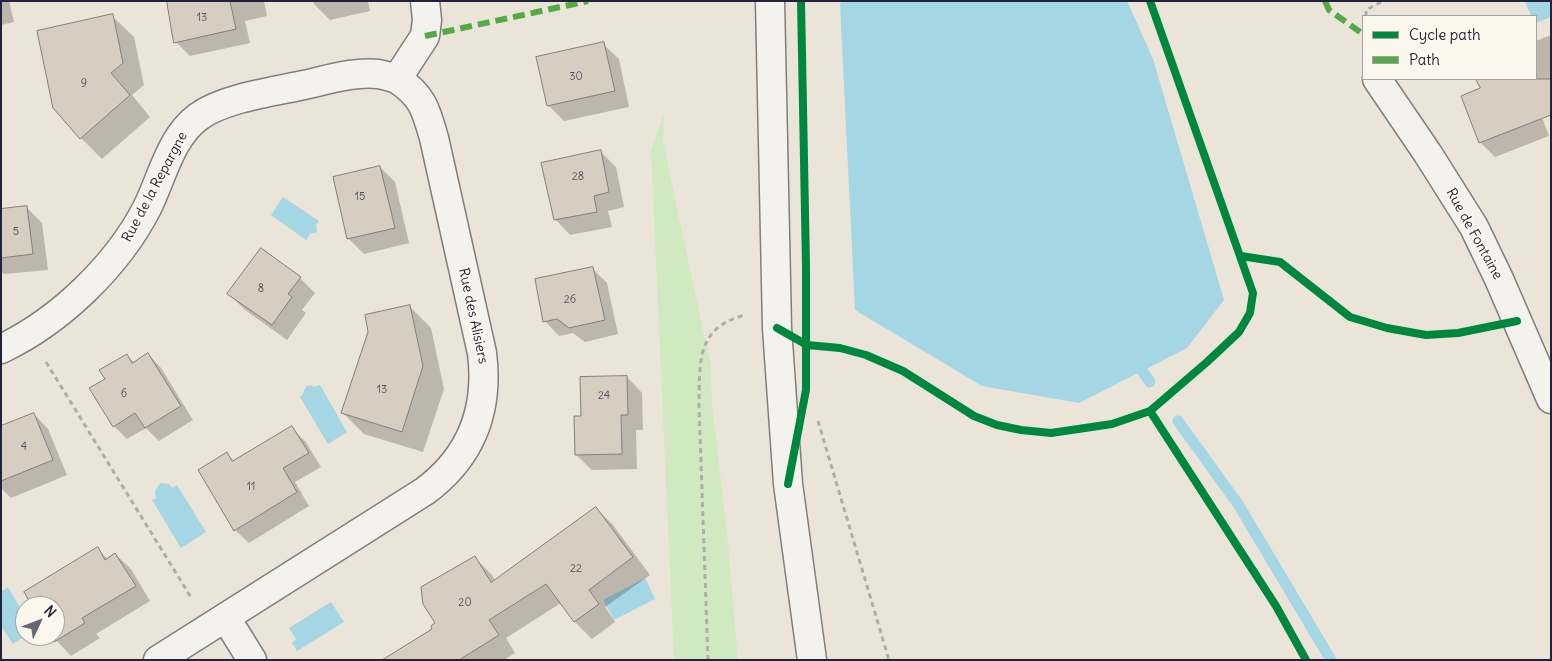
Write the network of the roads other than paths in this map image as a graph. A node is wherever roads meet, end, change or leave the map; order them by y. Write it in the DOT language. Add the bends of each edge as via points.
graph roads {
  1 [pos="425,1"];
  2 [pos="770,1"];
  3 [pos="397,79"];
  4 [pos="1378,80"];
  5 [pos="1,349"];
  6 [pos="1551,399"];
  7 [pos="206,637"];
  8 [pos="158,660"];
  9 [pos="252,660"];
  10 [pos="812,660"];
  1 -- 3 [label="street" via="425,36"];
  2 -- 10 [label="street" via="777,328 788,484"];
  3 -- 5 [label="street, Rue de la Repargne" via="359,74 280,90 207,110 178,139 146,209 120,250 80,295 28,334"];
  3 -- 7 [label="street, Rue des Alisiers" via="408,86 421,102 434,138 482,353 484,384 480,412 464,450 440,480"];
  4 -- 6 [label="street, Rue de Fontaine" via="1474,227"];
  7 -- 8 [label="street, Rue des Alisiers"];
  7 -- 9 [label="street"];
}
